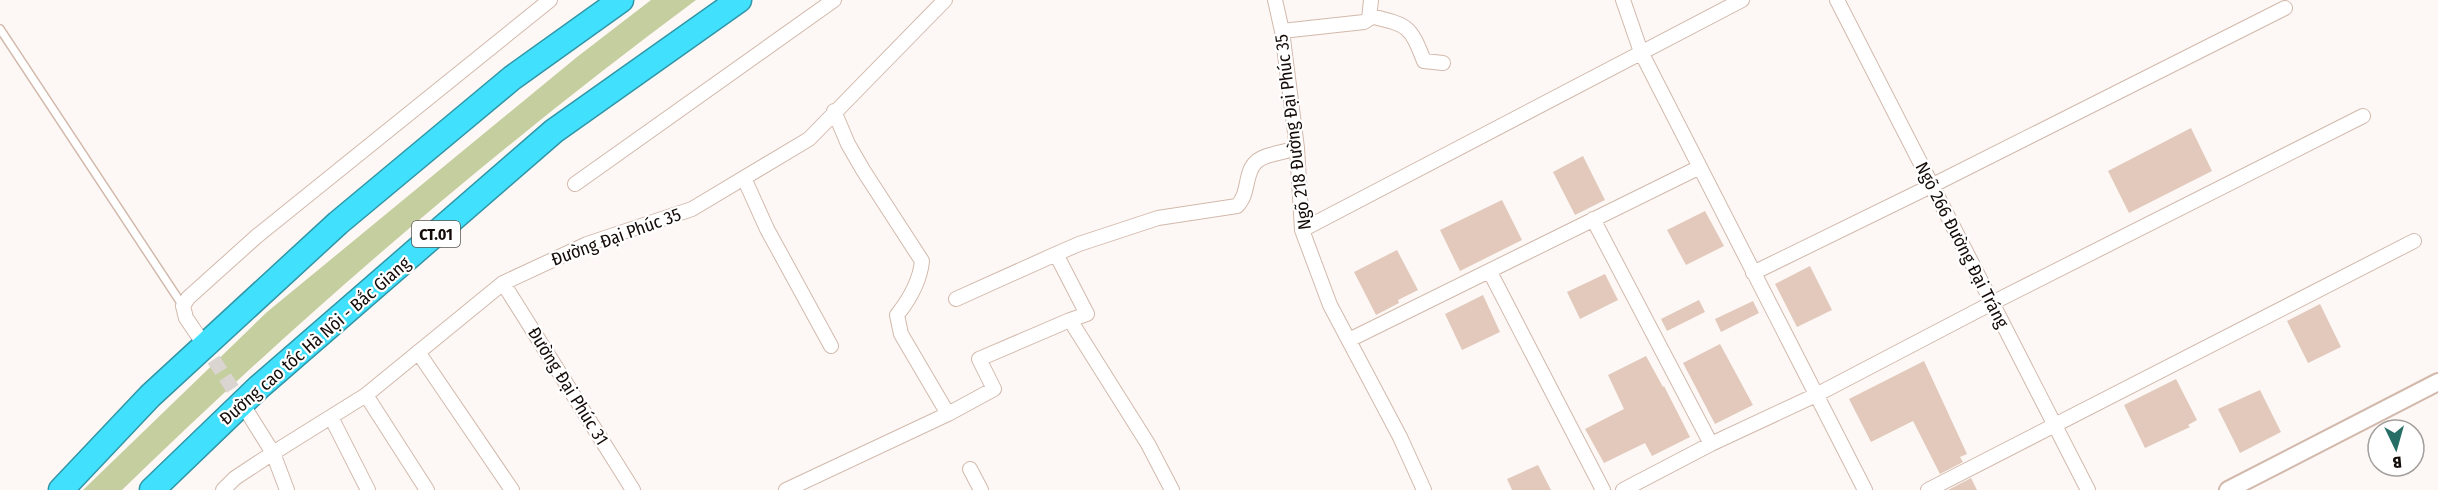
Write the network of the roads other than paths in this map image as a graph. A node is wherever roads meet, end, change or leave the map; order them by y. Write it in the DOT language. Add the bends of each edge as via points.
graph roads {
  1 [pos="550,0"];
  2 [pos="621,0"];
  3 [pos="739,0"];
  4 [pos="834,0"];
  5 [pos="945,0"];
  6 [pos="1275,0"];
  7 [pos="1371,0"];
  8 [pos="1623,0"];
  9 [pos="1742,0"];
  10 [pos="1838,0"];
  11 [pos="2285,8"];
  12 [pos="1370,16"];
  13 [pos="0,29"];
  14 [pos="1282,31"];
  15 [pos="1641,52"];
  16 [pos="1443,63"];
  17 [pos="834,111"];
  18 [pos="2363,116"];
  19 [pos="1297,148"];
  20 [pos="1700,166"];
  21 [pos="744,178"];
  22 [pos="575,184"];
  23 [pos="1931,186"];
  24 [pos="1593,219"];
  25 [pos="1302,230"];
  26 [pos="2414,241"];
  27 [pos="1056,254"];
  28 [pos="1490,272"];
  29 [pos="1753,273"];
  30 [pos="503,283"];
  31 [pos="956,299"];
  32 [pos="1992,303"];
  33 [pos="183,306"];
  34 [pos="1070,320"];
  35 [pos="201,340"];
  36 [pos="1349,340"];
  37 [pos="831,346"];
  38 [pos="418,352"];
  39 [pos="2438,382"];
  40 [pos="366,395"];
  41 [pos="1816,395"];
  42 [pos="248,413"];
  43 [pos="948,414"];
  44 [pos="331,417"];
  45 [pos="2056,424"];
  46 [pos="1711,444"];
  47 [pos="273,453"];
  48 [pos="970,469"];
  49 [pos="61,490"];
  50 [pos="152,490"];
  51 [pos="223,490"];
  52 [pos="287,490"];
  53 [pos="368,490"];
  54 [pos="427,490"];
  55 [pos="512,490"];
  56 [pos="633,490"];
  57 [pos="786,490"];
  58 [pos="981,490"];
  59 [pos="1172,490"];
  60 [pos="1424,490"];
  61 [pos="1603,490"];
  62 [pos="1623,490"];
  63 [pos="1865,490"];
  64 [pos="1928,490"];
  65 [pos="2088,490"];
  66 [pos="2228,490"];
  1 -- 33 [label="street" via="257,236"];
  2 -- 49 [label="highway" via="512,78 338,223 150,396"];
  3 -- 50 [label="highway, Đường cao tốc Hà Nội - Bắc Giang / CT.01" via="554,131 259,387"];
  4 -- 22 [label="street"];
  5 -- 17 [label="street, Đường Đại Phúc 35"];
  6 -- 14 [label="street, Ngõ 218 Đường Đại Phúc 35"];
  7 -- 12 [label="street"];
  8 -- 15 [label="street"];
  9 -- 15 [label="street"];
  10 -- 23 [label="street, Ngõ 266 Đường Đại Tráng"];
  11 -- 23 [label="street"];
  12 -- 14 [label="street" via="1364,22"];
  12 -- 16 [label="street" via="1396,22 1413,32 1424,61"];
  13 -- 33 [label="lane"];
  14 -- 19 [label="street, Ngõ 218 Đường Đại Phúc 35"];
  15 -- 20 [label="street"];
  15 -- 25 [label="street"];
  17 -- 21 [label="street, Đường Đại Phúc 35" via="809,139"];
  17 -- 43 [label="street" via="863,170 921,261 921,271 908,302 897,315 901,334"];
  18 -- 32 [label="street"];
  19 -- 25 [label="street, Ngõ 218 Đường Đại Phúc 35"];
  19 -- 27 [label="street" via="1257,161 1243,200 1237,206 1158,218"];
  20 -- 24 [label="street"];
  20 -- 29 [label="street"];
  21 -- 30 [label="street, Đường Đại Phúc 35" via="692,209 587,244"];
  21 -- 37 [label="street" via="767,229"];
  23 -- 29 [label="street"];
  23 -- 32 [label="street, Ngõ 266 Đường Đại Tráng"];
  24 -- 28 [label="street"];
  24 -- 46 [label="street"];
  25 -- 36 [label="street, Ngõ 218 Đường Đại Phúc 35" via="1330,305"];
  26 -- 45 [label="street"];
  27 -- 31 [label="street"];
  27 -- 34 [label="street" via="1087,314"];
  28 -- 36 [label="street"];
  28 -- 61 [label="street"];
  29 -- 41 [label="street"];
  30 -- 38 [label="street, Đường Đại Phúc 35"];
  30 -- 56 [label="street, Đường Đại Phúc 31"];
  32 -- 41 [label="street"];
  32 -- 45 [label="street, Ngõ 266 Đường Đại Tráng"];
  33 -- 35 [label="street"];
  34 -- 43 [label="street" via="979,359 994,389"];
  34 -- 59 [label="street" via="1148,444"];
  36 -- 60 [label="street, Ngõ 218 Đường Đại Phúc 35"];
  38 -- 40 [label="street, Đường Đại Phúc 35"];
  38 -- 55 [label="street"];
  39 -- 66 [label="street"];
  40 -- 44 [label="street, Đường Đại Phúc 35"];
  40 -- 54 [label="street"];
  41 -- 46 [label="street"];
  41 -- 63 [label="street"];
  42 -- 47 [label="street"];
  43 -- 57 [label="street"];
  44 -- 47 [label="street, Đường Đại Phúc 35"];
  44 -- 53 [label="street"];
  45 -- 64 [label="street"];
  45 -- 65 [label="street, Ngõ 266 Đường Đại Tráng"];
  46 -- 62 [label="street"];
  47 -- 51 [label="street, Đường Đại Phúc 35"];
  47 -- 52 [label="street"];
  48 -- 58 [label="street"];
}
